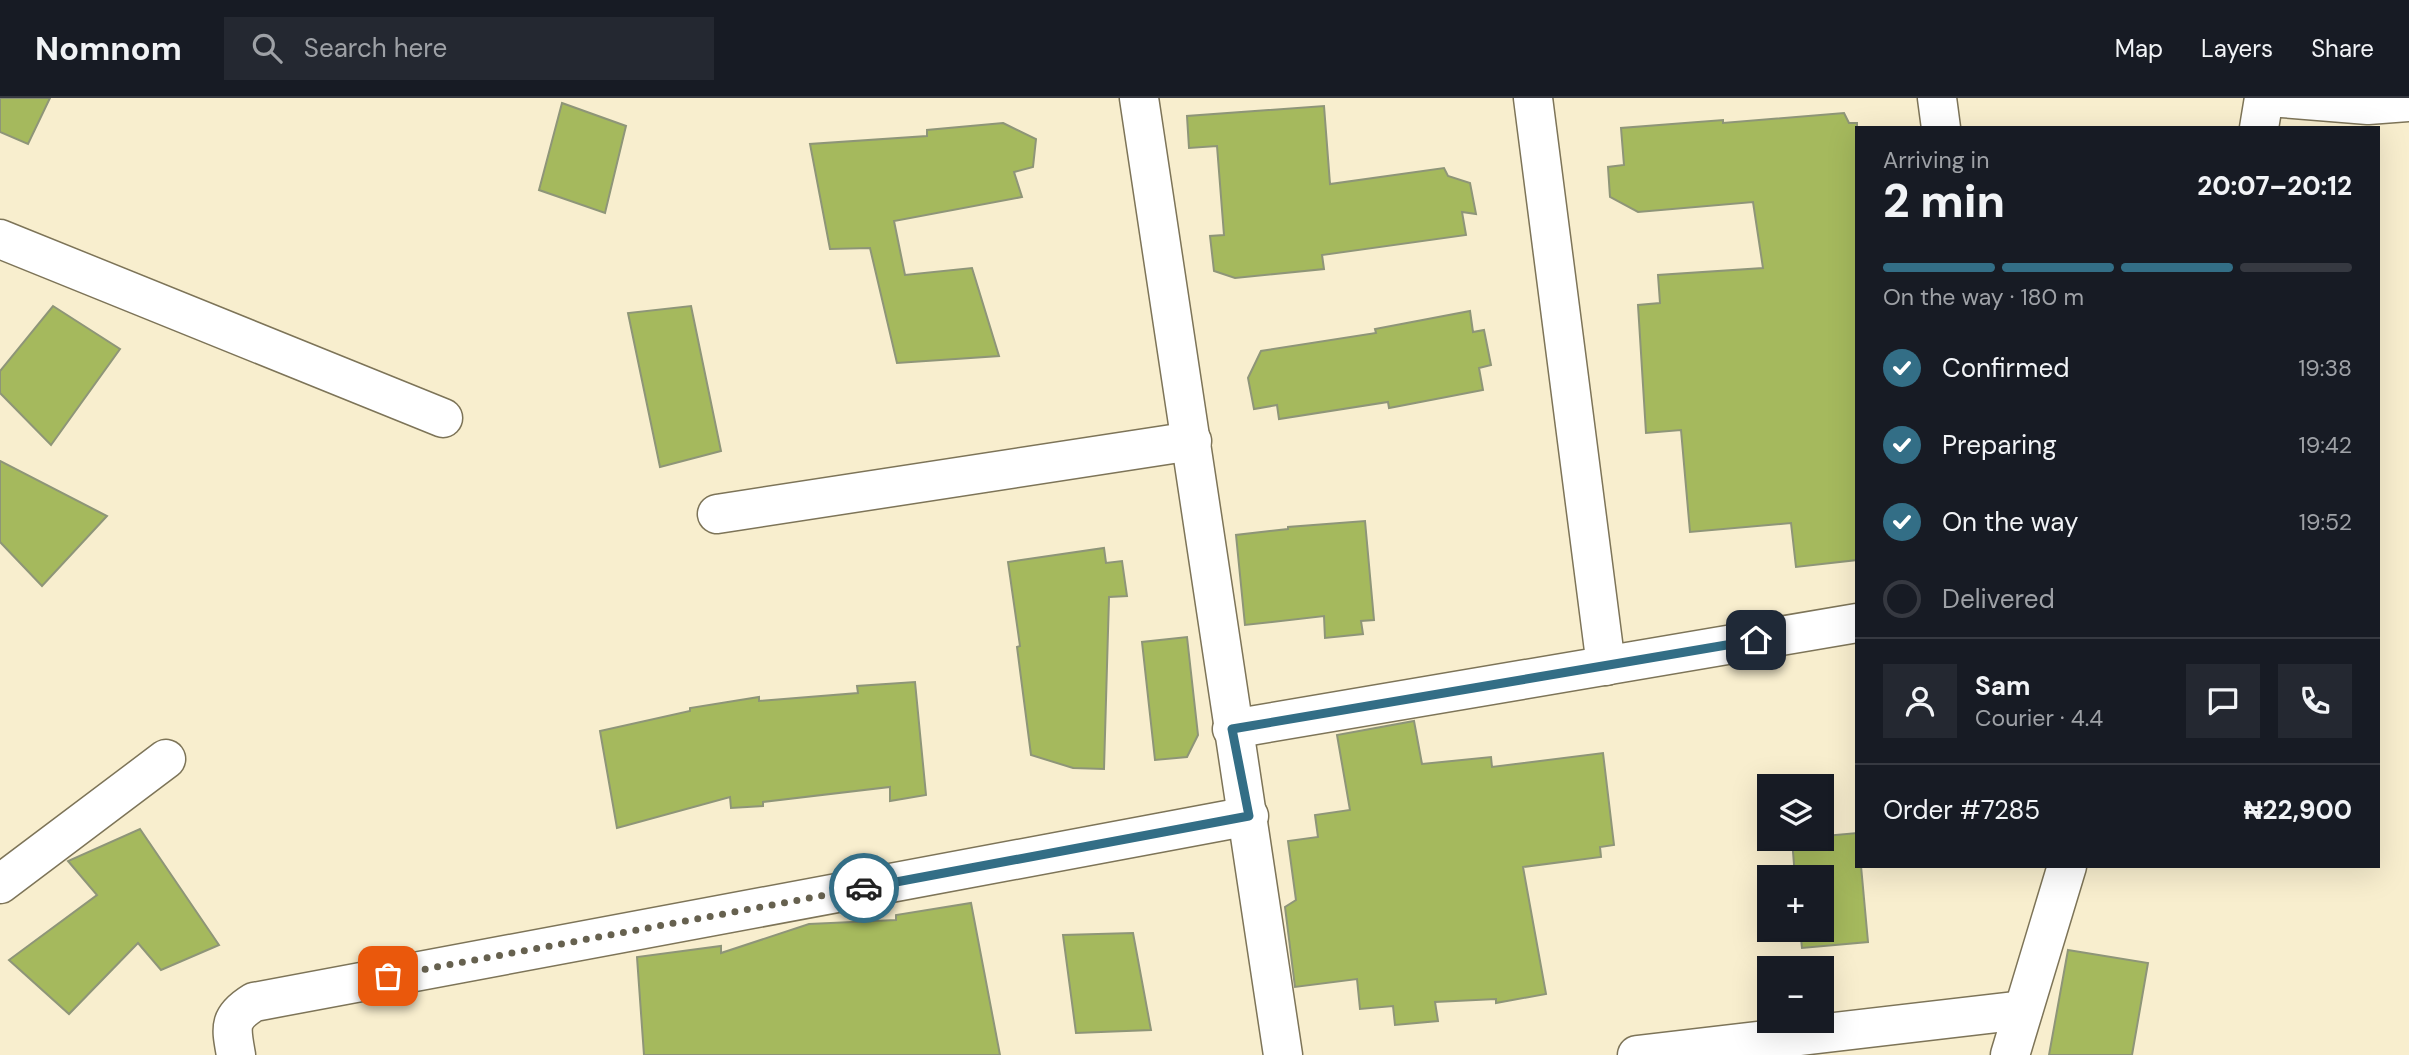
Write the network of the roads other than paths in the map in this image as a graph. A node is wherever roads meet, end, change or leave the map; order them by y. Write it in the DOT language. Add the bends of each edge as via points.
graph roads {
  1 [pos="1139,98"];
  2 [pos="1533,98"];
  3 [pos="1937,98"];
  4 [pos="2264,98"];
  5 [pos="2282,98"];
  6 [pos="2409,102"];
  7 [pos="1941,126"];
  8 [pos="2259,126"];
  9 [pos="0,239"];
  10 [pos="443,418"];
  11 [pos="1192,441"];
  12 [pos="717,514"];
  13 [pos="1855,623"];
  14 [pos="1606,666"];
  15 [pos="1232,729"];
  16 [pos="166,759"];
  17 [pos="1249,816"];
  18 [pos="2066,868"];
  19 [pos="0,884"];
  20 [pos="2023,1010"];
  21 [pos="1686,1052"];
  22 [pos="236,1055"];
  23 [pos="1283,1055"];
  24 [pos="1637,1055"];
  25 [pos="2010,1055"];
  1 -- 11 [label="street"];
  2 -- 14 [label="street"];
  3 -- 7 [label="street"];
  4 -- 8 [label="street"];
  5 -- 6 [label="street" via="2368,105"];
  9 -- 10 [label="street"];
  11 -- 12 [label="street"];
  11 -- 15 [label="street"];
  13 -- 14 [label="street"];
  14 -- 15 [label="street"];
  15 -- 17 [label="street"];
  16 -- 19 [label="street"];
  17 -- 22 [label="street" via="254,1002 239,1011 231,1027"];
  17 -- 23 [label="street"];
  18 -- 20 [label="street"];
  20 -- 21 [label="street"];
  20 -- 25 [label="street"];
  21 -- 24 [label="street"];
}
